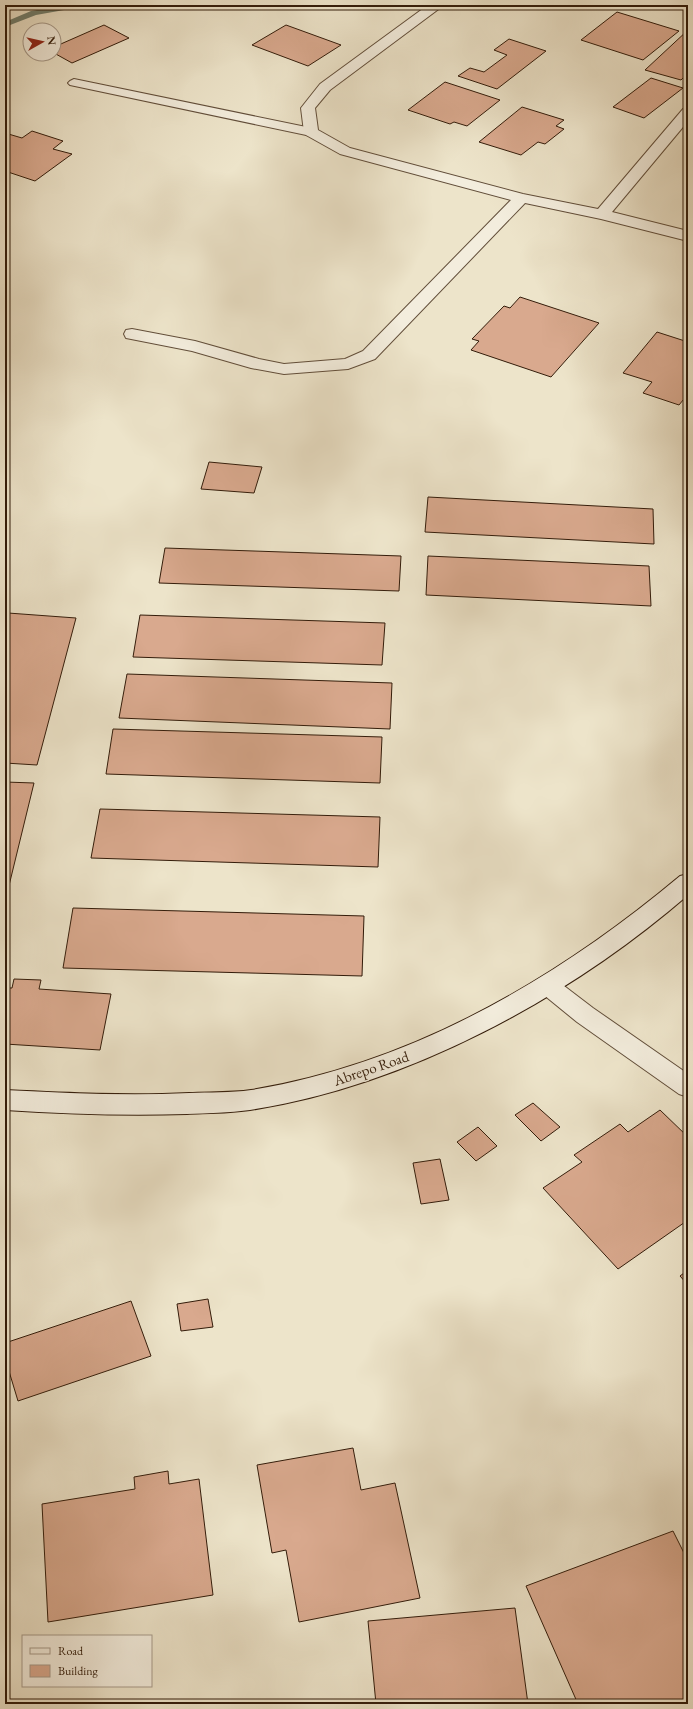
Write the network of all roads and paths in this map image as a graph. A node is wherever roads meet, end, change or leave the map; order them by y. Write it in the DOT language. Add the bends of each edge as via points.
graph roads {
  1 [pos="436,5"];
  2 [pos="74,83"];
  3 [pos="688,112"];
  4 [pos="311,132"];
  5 [pos="522,198"];
  6 [pos="602,214"];
  7 [pos="688,236"];
  8 [pos="132,334"];
  9 [pos="688,882"];
  10 [pos="547,985"];
  11 [pos="688,1087"];
  12 [pos="5,1100"];
  1 -- 4 [label="street" via="325,86 308,108"];
  2 -- 4 [label="lane"];
  3 -- 6 [label="street"];
  4 -- 5 [label="street" via="345,151"];
  5 -- 6 [label="street"];
  5 -- 8 [label="street" via="369,355 348,364 284,368 257,364 195,346"];
  6 -- 7 [label="street"];
  9 -- 10 [label="street, Abrepo Road" via="634,927"];
  10 -- 11 [label="street" via="585,1015"];
  10 -- 12 [label="street, Abrepo Road" via="410,1055 328,1083 249,1100 169,1104 72,1104"];
}
